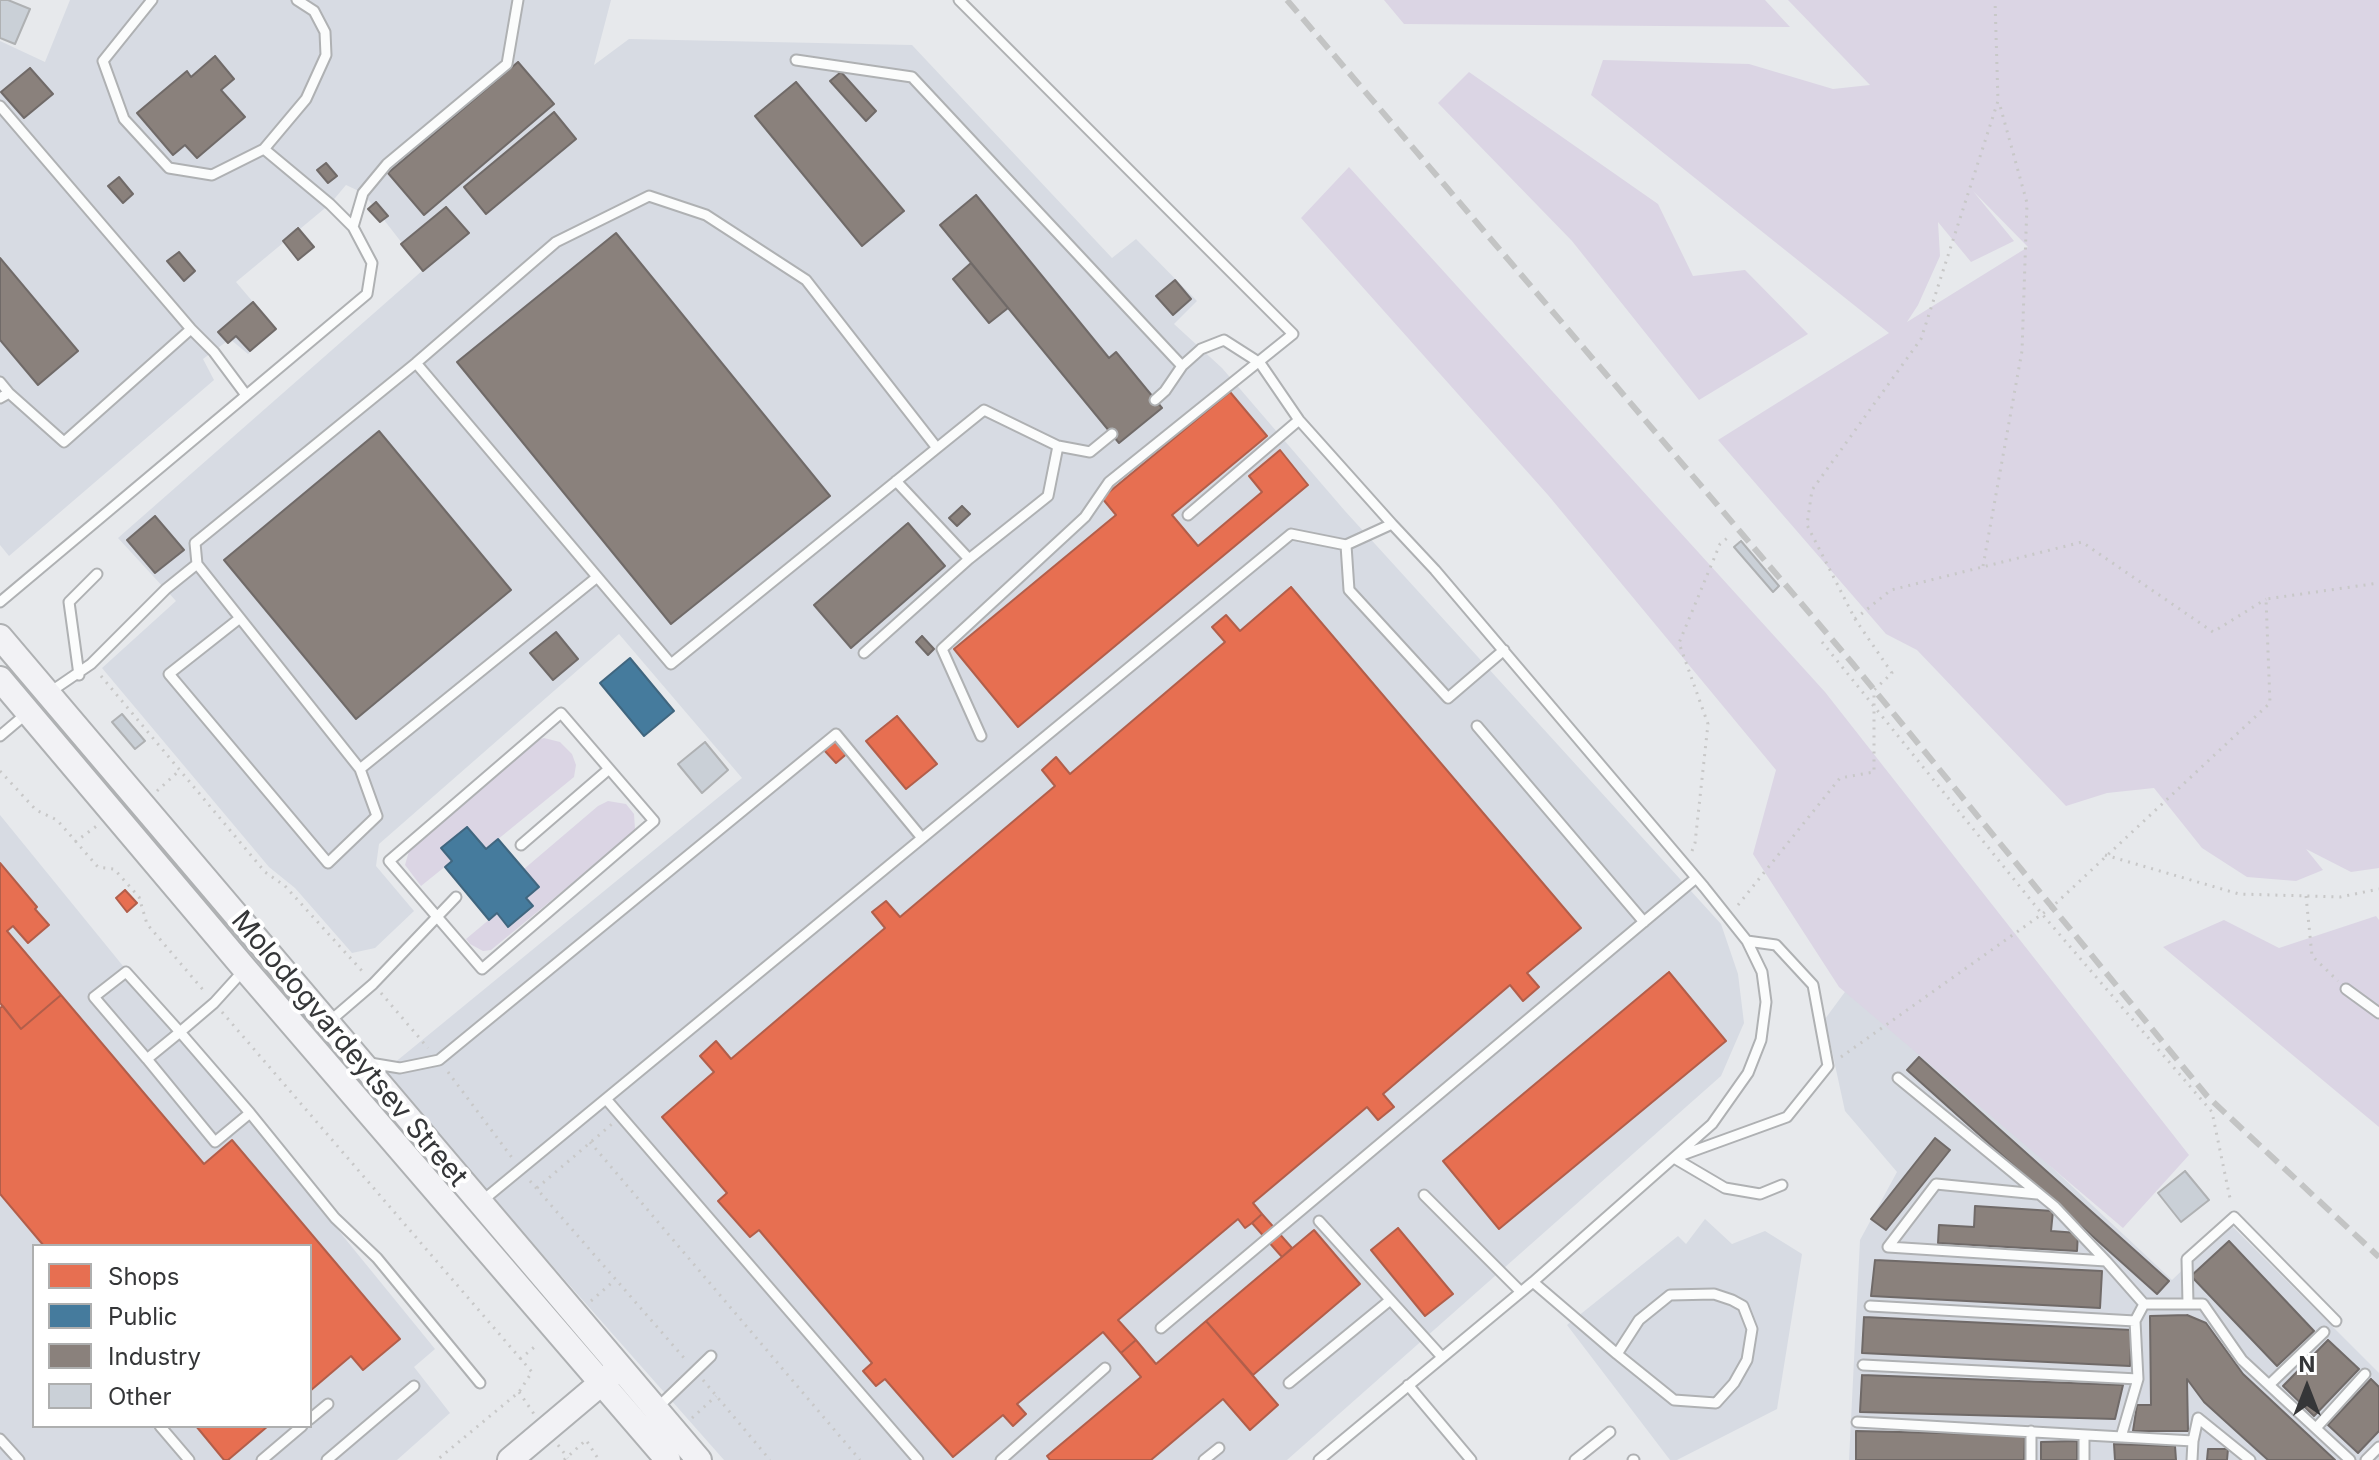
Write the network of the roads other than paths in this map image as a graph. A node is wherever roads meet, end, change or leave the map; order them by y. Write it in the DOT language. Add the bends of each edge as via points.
graph roads {
  1 [pos="152,0"];
  2 [pos="297,0"];
  3 [pos="518,0"];
  4 [pos="959,0"];
  5 [pos="796,60"];
  6 [pos="0,106"];
  7 [pos="264,149"];
  8 [pos="353,227"];
  9 [pos="191,329"];
  10 [pos="416,363"];
  11 [pos="1260,363"];
  12 [pos="1182,366"];
  13 [pos="0,382"];
  14 [pos="246,395"];
  15 [pos="4,396"];
  16 [pos="1155,400"];
  17 [pos="1299,420"];
  18 [pos="1112,434"];
  19 [pos="1058,446"];
  20 [pos="937,448"];
  21 [pos="896,481"];
  22 [pos="1188,515"];
  23 [pos="1392,524"];
  24 [pos="1346,545"];
  25 [pos="969,559"];
  26 [pos="197,564"];
  27 [pos="97,574"];
  28 [pos="596,578"];
  29 [pos="0,602"];
  30 [pos="240,618"];
  31 [pos="0,637"];
  32 [pos="1504,650"];
  33 [pos="864,653"];
  34 [pos="79,675"];
  35 [pos="0,679"];
  36 [pos="48,693"];
  37 [pos="28,712"];
  38 [pos="1477,726"];
  39 [pos="0,736"];
  40 [pos="981,736"];
  41 [pos="360,769"];
  42 [pos="609,769"];
  43 [pos="922,838"];
  44 [pos="521,845"];
  45 [pos="1696,878"];
  46 [pos="456,897"];
  47 [pos="438,918"];
  48 [pos="1644,922"];
  49 [pos="1747,941"];
  50 [pos="265,950"];
  51 [pos="245,969"];
  52 [pos="2346,989"];
  53 [pos="2379,1013"];
  54 [pos="327,1023"];
  55 [pos="180,1032"];
  56 [pos="147,1059"];
  57 [pos="361,1062"];
  58 [pos="1898,1078"];
  59 [pos="606,1099"];
  60 [pos="250,1113"];
  61 [pos="1674,1158"];
  62 [pos="1782,1185"];
  63 [pos="2039,1194"];
  64 [pos="1424,1195"];
  65 [pos="480,1203"];
  66 [pos="1319,1221"];
  67 [pos="2106,1261"];
  68 [pos="1533,1282"];
  69 [pos="1520,1291"];
  70 [pos="1389,1301"];
  71 [pos="2144,1304"];
  72 [pos="2188,1304"];
  73 [pos="1870,1306"];
  74 [pos="2135,1321"];
  75 [pos="2336,1321"];
  76 [pos="1161,1328"];
  77 [pos="2324,1332"];
  78 [pos="1617,1354"];
  79 [pos="711,1356"];
  80 [pos="1442,1357"];
  81 [pos="1863,1365"];
  82 [pos="1105,1368"];
  83 [pos="611,1374"];
  84 [pos="2365,1374"];
  85 [pos="2138,1379"];
  86 [pos="480,1383"];
  87 [pos="1289,1383"];
  88 [pos="1408,1385"];
  89 [pos="2269,1385"];
  90 [pos="414,1386"];
  91 [pos="328,1404"];
  92 [pos="656,1409"];
  93 [pos="312,1417"];
  94 [pos="1857,1422"];
  95 [pos="162,1428"];
  96 [pos="300,1428"];
  97 [pos="2316,1428"];
  98 [pos="2031,1431"];
  99 [pos="1610,1432"];
  100 [pos="2084,1435"];
  101 [pos="2121,1437"];
  102 [pos="0,1439"];
  103 [pos="2193,1441"];
  104 [pos="2379,1447"];
  105 [pos="1219,1448"];
  106 [pos="2237,1455"];
  107 [pos="19,1460"];
  108 [pos="189,1460"];
  109 [pos="262,1460"];
  110 [pos="327,1460"];
  111 [pos="510,1460"];
  112 [pos="668,1460"];
  113 [pos="699,1460"];
  114 [pos="918,1460"];
  115 [pos="1001,1460"];
  116 [pos="1204,1460"];
  117 [pos="1319,1460"];
  118 [pos="1471,1460"];
  119 [pos="1575,1460"];
  120 [pos="2031,1460"];
  121 [pos="2084,1460"];
  122 [pos="2192,1460"];
  123 [pos="2250,1460"];
  124 [pos="2350,1460"];
  125 [pos="2366,1460"];
  1 -- 7 [label="lane" via="103,61 124,119 169,168 212,175"];
  2 -- 7 [label="lane" via="314,11 325,32 326,55 306,99"];
  3 -- 8 [label="lane" via="507,64 387,164 363,193"];
  4 -- 11 [label="lane" via="1293,334"];
  5 -- 12 [label="lane" via="912,77"];
  6 -- 9 [label="lane"];
  7 -- 8 [label="lane"];
  8 -- 14 [label="lane" via="372,263 367,294"];
  9 -- 14 [label="lane"];
  9 -- 15 [label="lane" via="64,442"];
  10 -- 20 [label="lane" via="556,242 649,196 706,215 806,280"];
  10 -- 26 [label="lane" via="195,543"];
  10 -- 28 [label="lane"];
  11 -- 12 [label="lane" via="1224,340 1201,349"];
  11 -- 17 [label="lane"];
  11 -- 40 [label="lane" via="1109,482 1085,517 942,649"];
  12 -- 16 [label="lane"];
  13 -- 15 [label="lane"];
  14 -- 29 [label="lane"];
  17 -- 22 [label="lane"];
  17 -- 23 [label="lane"];
  18 -- 19 [label="lane" via="1090,452"];
  19 -- 20 [label="lane" via="984,410"];
  19 -- 25 [label="lane" via="1048,496"];
  20 -- 21 [label="lane"];
  21 -- 25 [label="lane"];
  21 -- 28 [label="lane" via="671,664"];
  23 -- 24 [label="lane"];
  23 -- 32 [label="lane"];
  24 -- 32 [label="lane" via="1349,590 1448,698"];
  24 -- 43 [label="lane" via="1291,534"];
  25 -- 33 [label="lane"];
  26 -- 30 [label="lane"];
  26 -- 34 [label="lane"];
  27 -- 34 [label="lane" via="69,602"];
  28 -- 41 [label="lane"];
  30 -- 41 [label="lane"];
  30 -- 41 [label="lane" via="169,674 328,863 377,816"];
  31 -- 36 [label="main road, Molodogvardeytsev Street"];
  32 -- 45 [label="lane"];
  34 -- 36 [label="lane"];
  35 -- 37 [label="main road, Molodogvardeytsev Street"];
  36 -- 37 [label="main road"];
  36 -- 50 [label="main road, Molodogvardeytsev Street"];
  37 -- 39 [label="lane"];
  37 -- 51 [label="main road, Molodogvardeytsev Street"];
  38 -- 48 [label="lane"];
  42 -- 44 [label="lane"];
  42 -- 47 [label="lane" via="654,821 482,969"];
  42 -- 47 [label="lane" via="561,713 389,861"];
  43 -- 57 [label="lane" via="836,734 439,1060 400,1068"];
  43 -- 59 [label="lane"];
  45 -- 48 [label="lane"];
  45 -- 49 [label="lane"];
  46 -- 47 [label="lane"];
  47 -- 54 [label="lane"];
  48 -- 76 [label="lane"];
  49 -- 61 [label="lane" via="1762,972 1766,1002 1761,1040 1748,1073 1712,1124"];
  49 -- 61 [label="lane" via="1776,945 1813,985 1828,1066 1787,1117"];
  50 -- 51 [label="main road"];
  50 -- 54 [label="main road, Molodogvardeytsev Street"];
  51 -- 55 [label="lane"];
  51 -- 83 [label="main road, Molodogvardeytsev Street"];
  52 -- 53 [label="lane"];
  54 -- 57 [label="main road, Molodogvardeytsev Street"];
  55 -- 56 [label="lane"];
  55 -- 56 [label="lane" via="126,972 94,997"];
  55 -- 60 [label="lane"];
  56 -- 60 [label="lane" via="215,1142"];
  57 -- 65 [label="main road, Molodogvardeytsev Street"];
  58 -- 63 [label="lane"];
  59 -- 65 [label="lane"];
  59 -- 114 [label="lane"];
  60 -- 86 [label="lane"];
  61 -- 62 [label="lane" via="1725,1188 1760,1194"];
  61 -- 68 [label="lane"];
  63 -- 67 [label="lane"];
  63 -- 67 [label="lane" via="1936,1184 1888,1247"];
  64 -- 69 [label="lane"];
  65 -- 83 [label="main road, Molodogvardeytsev Street"];
  66 -- 70 [label="lane"];
  67 -- 71 [label="lane"];
  68 -- 69 [label="lane"];
  68 -- 78 [label="lane"];
  69 -- 80 [label="lane"];
  70 -- 80 [label="lane"];
  70 -- 87 [label="lane"];
  71 -- 72 [label="lane"];
  71 -- 74 [label="lane"];
  72 -- 75 [label="lane" via="2187,1259 2234,1217"];
  72 -- 89 [label="lane" via="2203,1304 2242,1360"];
  73 -- 74 [label="lane"];
  74 -- 85 [label="lane"];
  77 -- 89 [label="lane"];
  78 -- 78 [label="lane" via="1674,1400 1716,1403 1747,1360 1752,1329 1743,1306 1732,1300 1714,1294 1670,1295 1639,1320"];
  79 -- 92 [label="lane"];
  80 -- 88 [label="lane"];
  81 -- 85 [label="lane"];
  82 -- 115 [label="lane"];
  83 -- 92 [label="main road, Molodogvardeytsev Street"];
  83 -- 111 [label="main road"];
  83 -- 112 [label="main road, Molodogvardeytsev Street"];
  84 -- 97 [label="lane"];
  85 -- 101 [label="lane"];
  88 -- 117 [label="lane"];
  88 -- 118 [label="lane"];
  89 -- 97 [label="lane"];
  90 -- 110 [label="lane"];
  91 -- 93 [label="lane"];
  92 -- 113 [label="main road, Molodogvardeytsev Street"];
  94 -- 98 [label="lane"];
  95 -- 108 [label="lane"];
  96 -- 109 [label="lane"];
  97 -- 124 [label="lane"];
  98 -- 100 [label="lane"];
  98 -- 120 [label="lane"];
  99 -- 119 [label="lane"];
  100 -- 101 [label="lane"];
  100 -- 121 [label="lane"];
  101 -- 103 [label="lane"];
  102 -- 107 [label="lane"];
  103 -- 106 [label="lane" via="2198,1418"];
  103 -- 122 [label="lane"];
  104 -- 125 [label="lane"];
  105 -- 116 [label="lane"];
  106 -- 123 [label="lane"];
}
